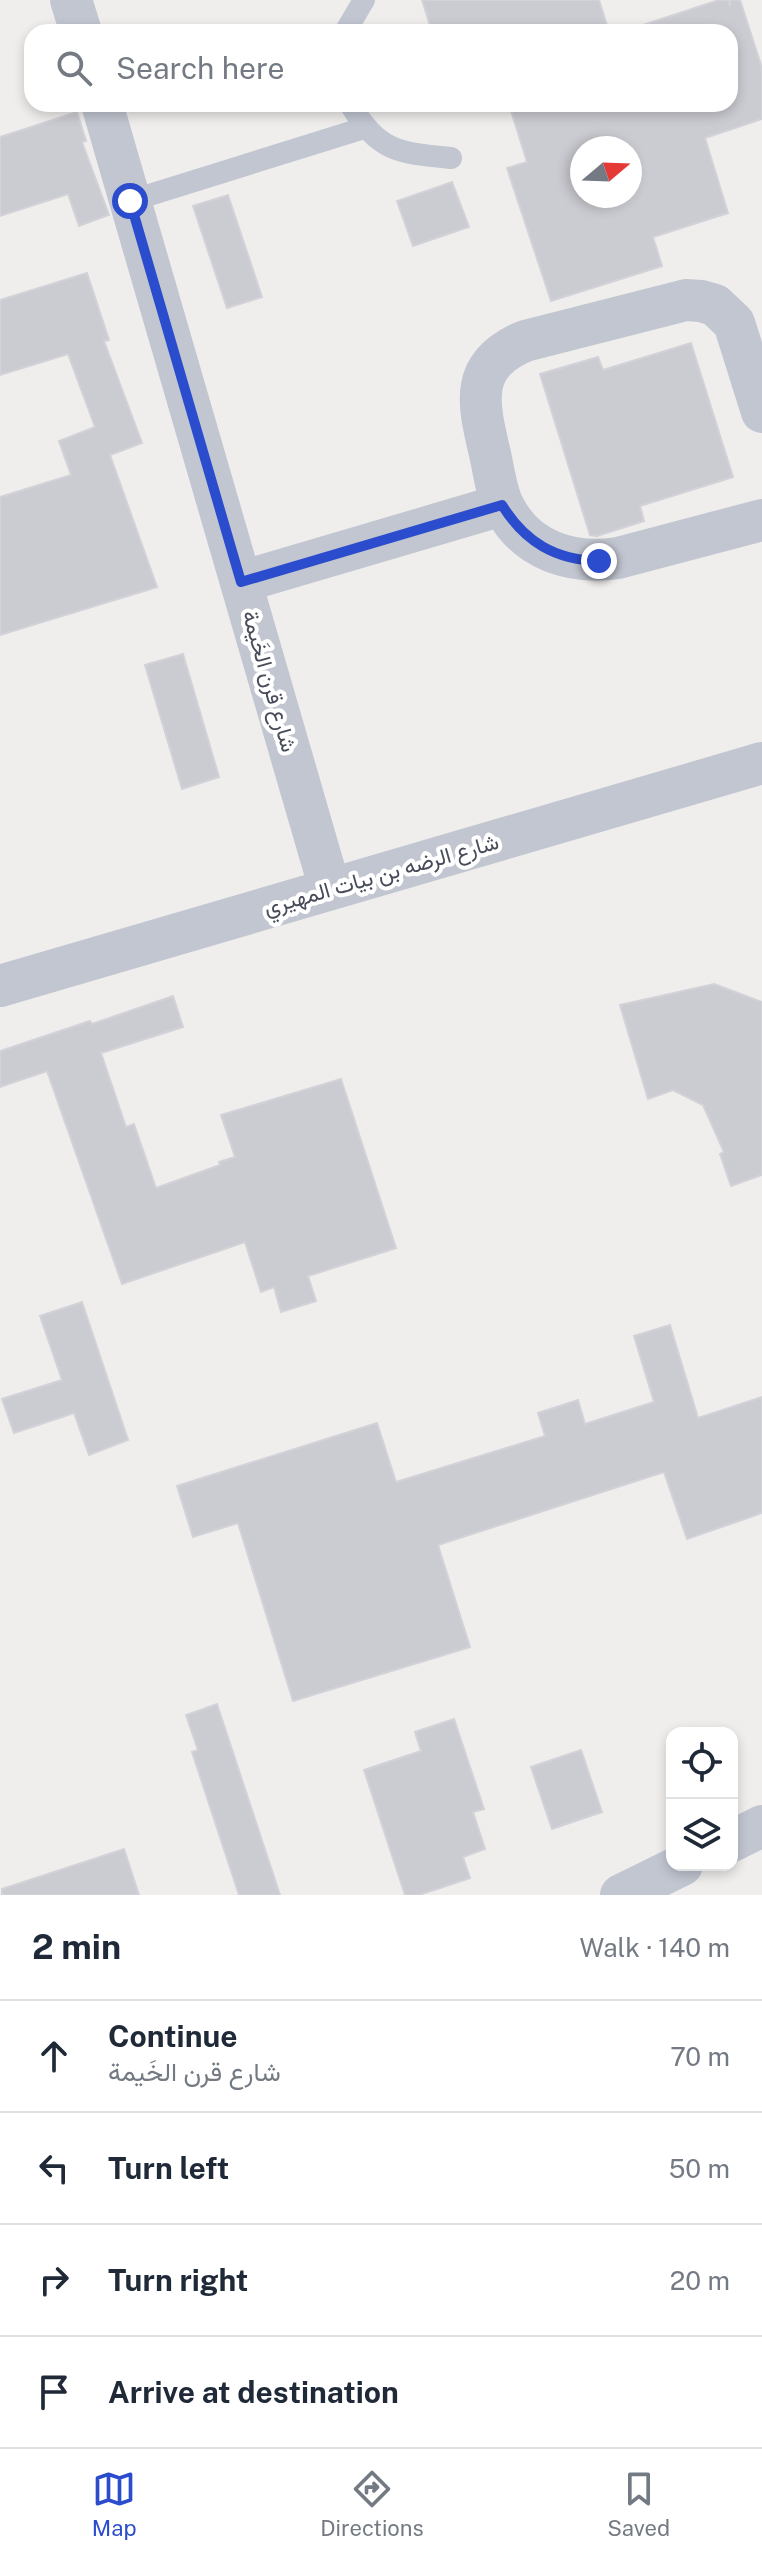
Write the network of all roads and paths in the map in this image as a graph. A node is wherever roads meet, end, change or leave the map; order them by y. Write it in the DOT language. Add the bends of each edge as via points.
graph roads {
  1 [pos="71,0"];
  2 [pos="364,0"];
  3 [pos="78,24"];
  4 [pos="350,24"];
  5 [pos="104,112"];
  6 [pos="355,112"];
  7 [pos="364,128"];
  8 [pos="451,158"];
  9 [pos="130,201"];
  10 [pos="762,412"];
  11 [pos="502,505"];
  12 [pos="762,520"];
  13 [pos="241,582"];
  14 [pos="762,763"];
  15 [pos="330,889"];
  16 [pos="0,986"];
  17 [pos="762,1826"];
  18 [pos="738,1838"];
  19 [pos="670,1871"];
  20 [pos="621,1895"];
  1 -- 3 [label="street"];
  2 -- 4 [label="lane"];
  5 -- 9 [label="street, شارع قرن الخَيمة"];
  6 -- 7 [label="lane"];
  7 -- 8 [label="lane" via="391,150"];
  7 -- 9 [label="lane"];
  9 -- 13 [label="street, شارع قرن الخَيمة"];
  10 -- 11 [label="street" via="740,336 715,305 686,300 525,341 493,361 480,389"];
  11 -- 12 [label="street" via="527,536 579,560 618,558"];
  11 -- 13 [label="street"];
  13 -- 15 [label="street, شارع قرن الخَيمة"];
  14 -- 15 [label="street, شارع الرضه بن بيات المهيري"];
  15 -- 16 [label="street, شارع الرضه بن بيات المهيري"];
  17 -- 18 [label="street"];
  19 -- 20 [label="street"];
}
